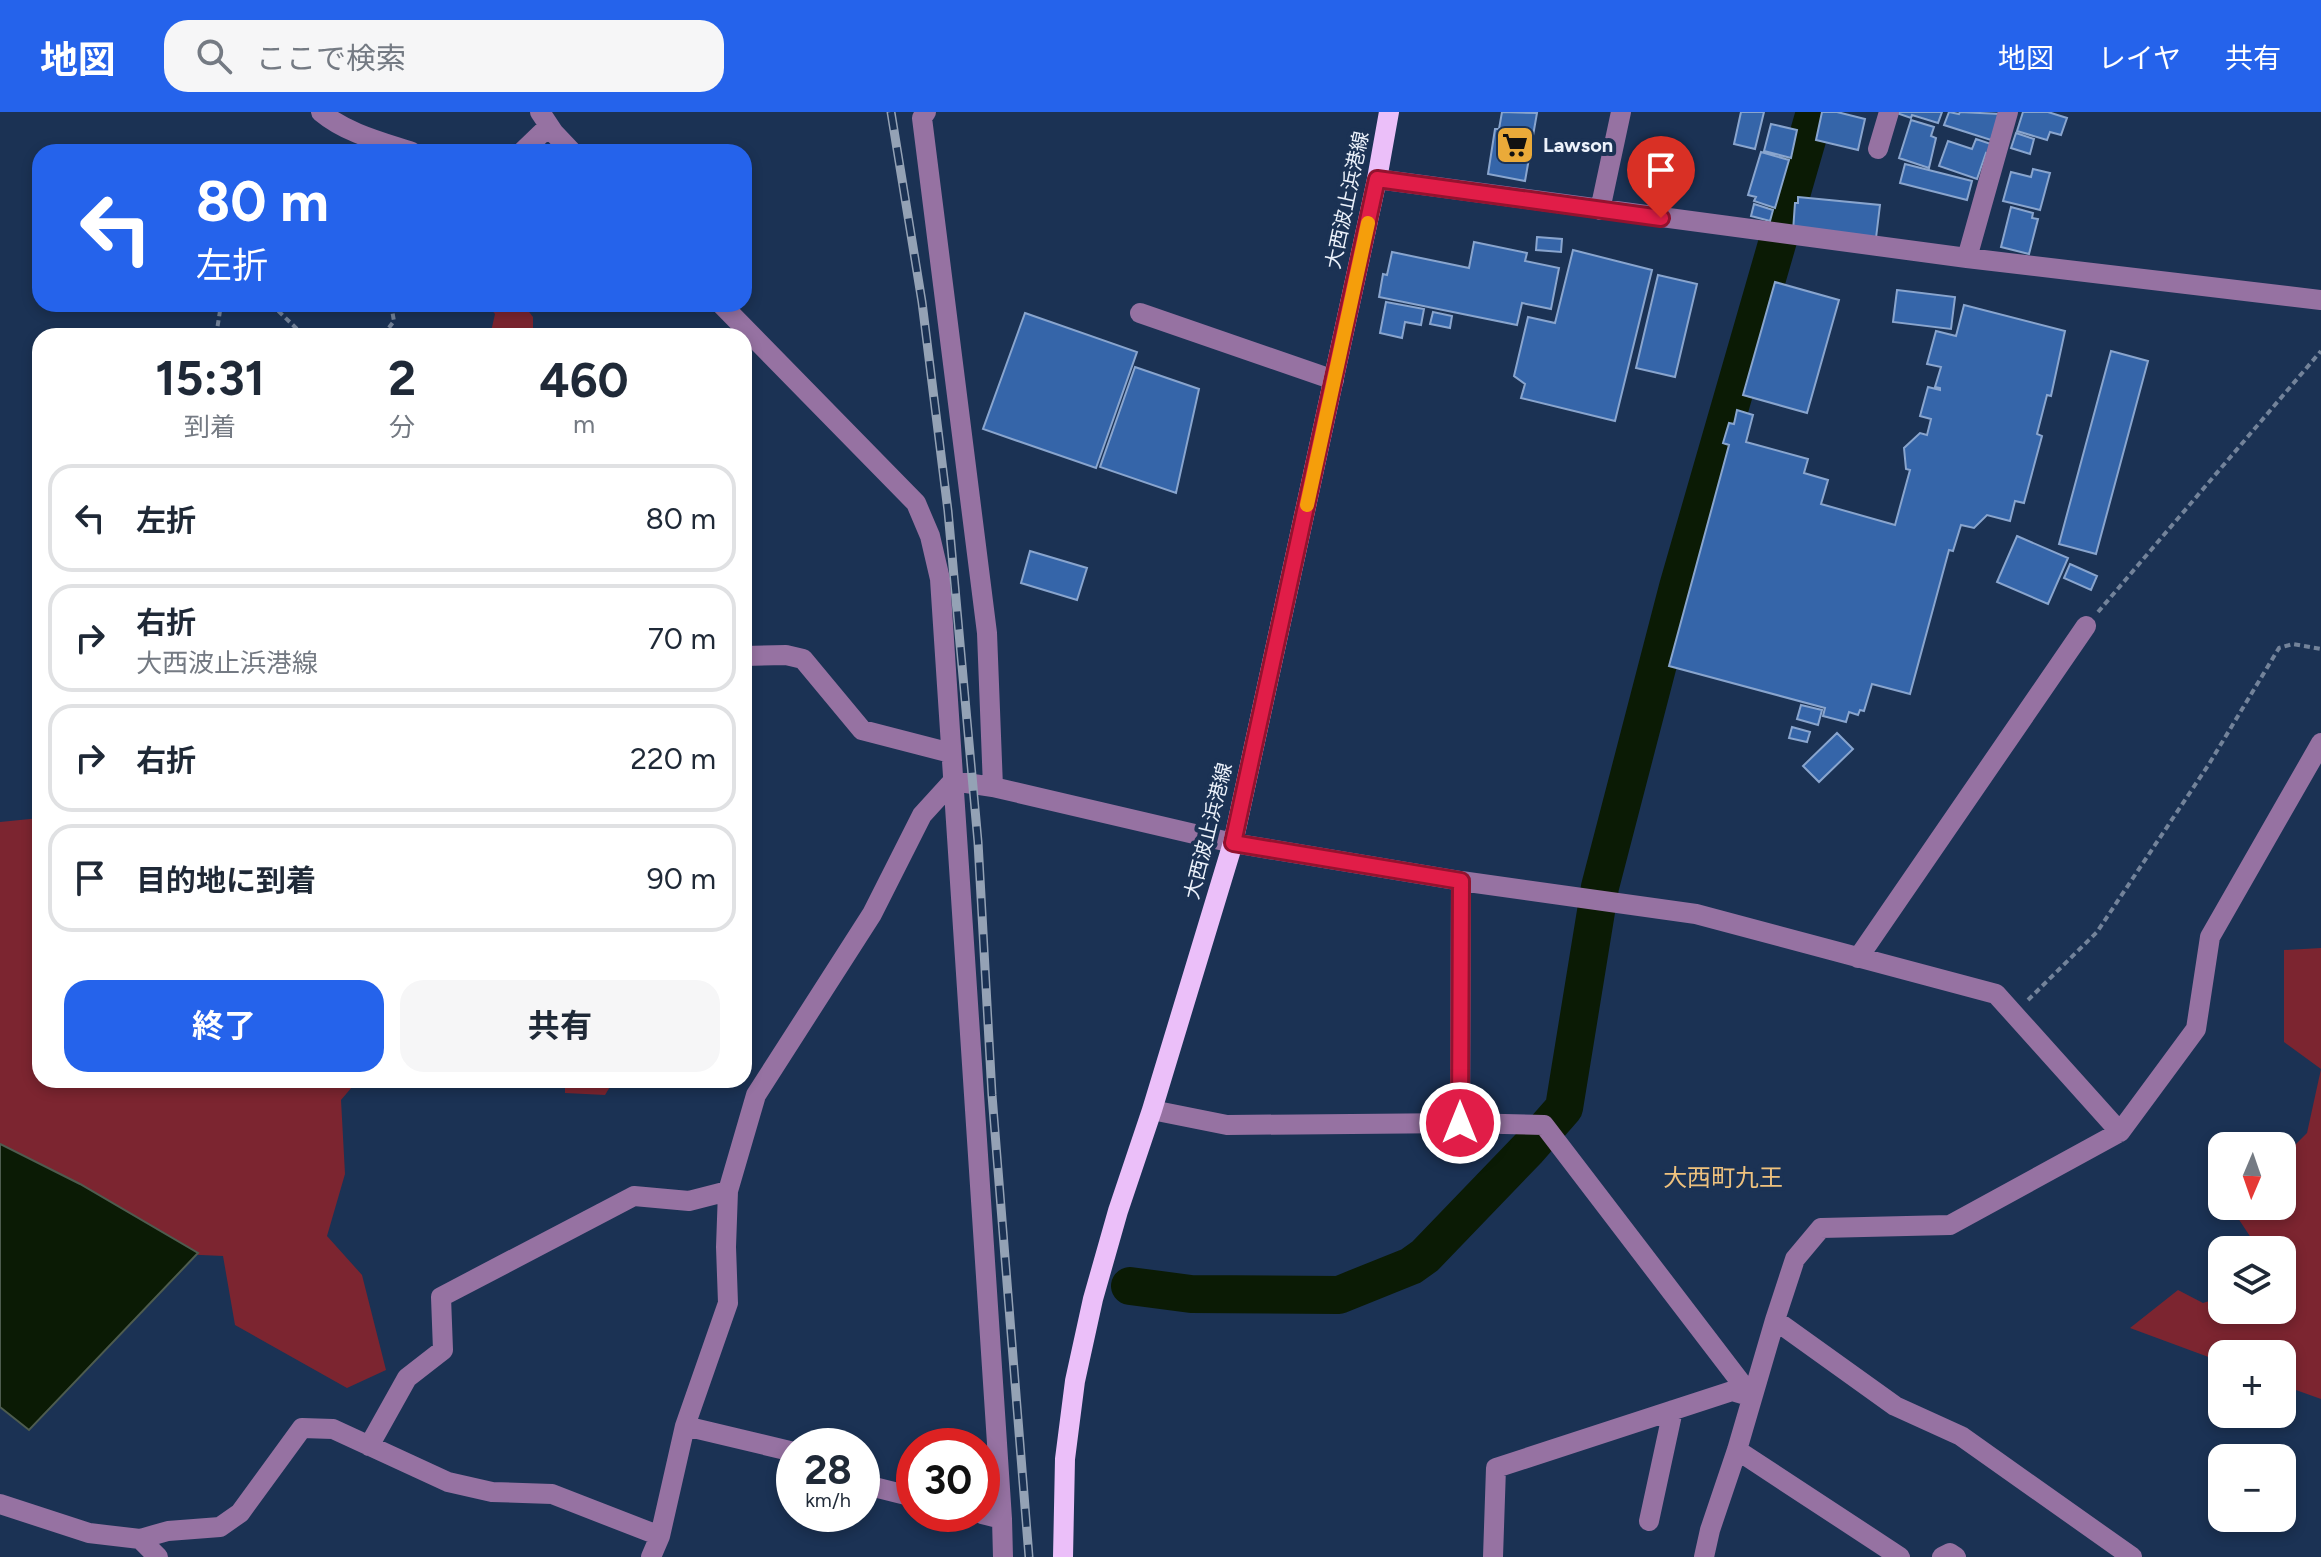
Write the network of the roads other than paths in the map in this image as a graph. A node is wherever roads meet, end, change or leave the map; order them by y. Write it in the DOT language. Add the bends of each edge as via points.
graph roads {
  1 [pos="321,112"];
  2 [pos="926,112"];
  3 [pos="1389,112"];
  4 [pos="1621,112"];
  5 [pos="1889,112"];
  6 [pos="2008,112"];
  7 [pos="545,119"];
  8 [pos="388,144"];
  9 [pos="528,144"];
  10 [pos="565,144"];
  11 [pos="1878,149"];
  12 [pos="1377,179"];
  13 [pos="1600,210"];
  14 [pos="1967,258"];
  15 [pos="2321,300"];
  16 [pos="729,312"];
  17 [pos="1140,313"];
  18 [pos="745,328"];
  19 [pos="752,336"];
  20 [pos="1334,380"];
  21 [pos="2086,626"];
  22 [pos="752,656"];
  23 [pos="2321,743"];
  24 [pos="951,753"];
  25 [pos="953,781"];
  26 [pos="993,787"];
  27 [pos="1233,843"];
  28 [pos="1461,881"];
  29 [pos="1858,958"];
  30 [pos="1152,1110"];
  31 [pos="1460,1123"];
  32 [pos="2120,1132"];
  33 [pos="728,1191"];
  34 [pos="1775,1320"];
  35 [pos="1752,1397"];
  36 [pos="1673,1410"];
  37 [pos="685,1426"];
  38 [pos="369,1446"];
  39 [pos="776,1448"];
  40 [pos="1737,1450"];
  41 [pos="0,1504"];
  42 [pos="1002,1519"];
  43 [pos="1649,1521"];
  44 [pos="660,1536"];
  45 [pos="140,1539"];
  46 [pos="158,1557"];
  47 [pos="651,1557"];
  48 [pos="1003,1557"];
  49 [pos="1063,1557"];
  50 [pos="1493,1557"];
  51 [pos="1704,1557"];
  52 [pos="1900,1557"];
  53 [pos="1942,1557"];
  54 [pos="1956,1557"];
  55 [pos="2132,1557"];
  1 -- 8 [label="street"];
  2 -- 26 [label="street" via="922,118 987,633"];
  3 -- 12 [label="main road, 大西波止浜港線"];
  4 -- 13 [label="street"];
  5 -- 11 [label="street"];
  6 -- 14 [label="street"];
  7 -- 9 [label="street"];
  7 -- 10 [label="street"];
  12 -- 13 [label="street"];
  12 -- 20 [label="main road, 大西波止浜港線"];
  13 -- 14 [label="street"];
  14 -- 15 [label="street"];
  16 -- 18 [label="street"];
  17 -- 20 [label="street"];
  19 -- 24 [label="street" via="916,503 940,579"];
  20 -- 27 [label="main road, 大西波止浜港線"];
  21 -- 29 [label="street"];
  22 -- 24 [label="street" via="803,659 862,730"];
  23 -- 32 [label="street" via="2210,937 2196,1029"];
  24 -- 25 [label="street"];
  25 -- 26 [label="street"];
  25 -- 33 [label="street" via="922,815 872,914 756,1095"];
  25 -- 42 [label="street"];
  26 -- 27 [label="street"];
  27 -- 28 [label="street"];
  27 -- 30 [label="main road, 大西波止浜港線"];
  28 -- 29 [label="street" via="1696,914"];
  28 -- 31 [label="street"];
  29 -- 32 [label="street" via="1996,994"];
  30 -- 31 [label="street" via="1227,1125"];
  30 -- 49 [label="main road, 大西波止浜港線" via="1118,1211 1075,1381 1065,1459"];
  31 -- 35 [label="street" via="1544,1125"];
  32 -- 34 [label="street" via="1950,1225 1821,1228 1795,1259"];
  33 -- 37 [label="street" via="728,1303"];
  33 -- 38 [label="street" via="689,1201 634,1196 441,1297 443,1350 407,1378"];
  34 -- 35 [label="street"];
  34 -- 55 [label="street" via="1895,1406 1961,1436"];
  35 -- 36 [label="street" via="1732,1391"];
  35 -- 40 [label="street"];
  36 -- 43 [label="street"];
  36 -- 50 [label="street" via="1496,1468"];
  37 -- 39 [label="street"];
  37 -- 44 [label="street"];
  38 -- 44 [label="street" via="448,1482 492,1492 552,1494"];
  38 -- 45 [label="street" via="333,1429 302,1428 240,1513 220,1527"];
  40 -- 51 [label="street"];
  40 -- 52 [label="street"];
  41 -- 45 [label="street" via="89,1533"];
  42 -- 48 [label="street"];
  44 -- 47 [label="street"];
  45 -- 46 [label="street"];
  53 -- 54 [label="street"];
}
